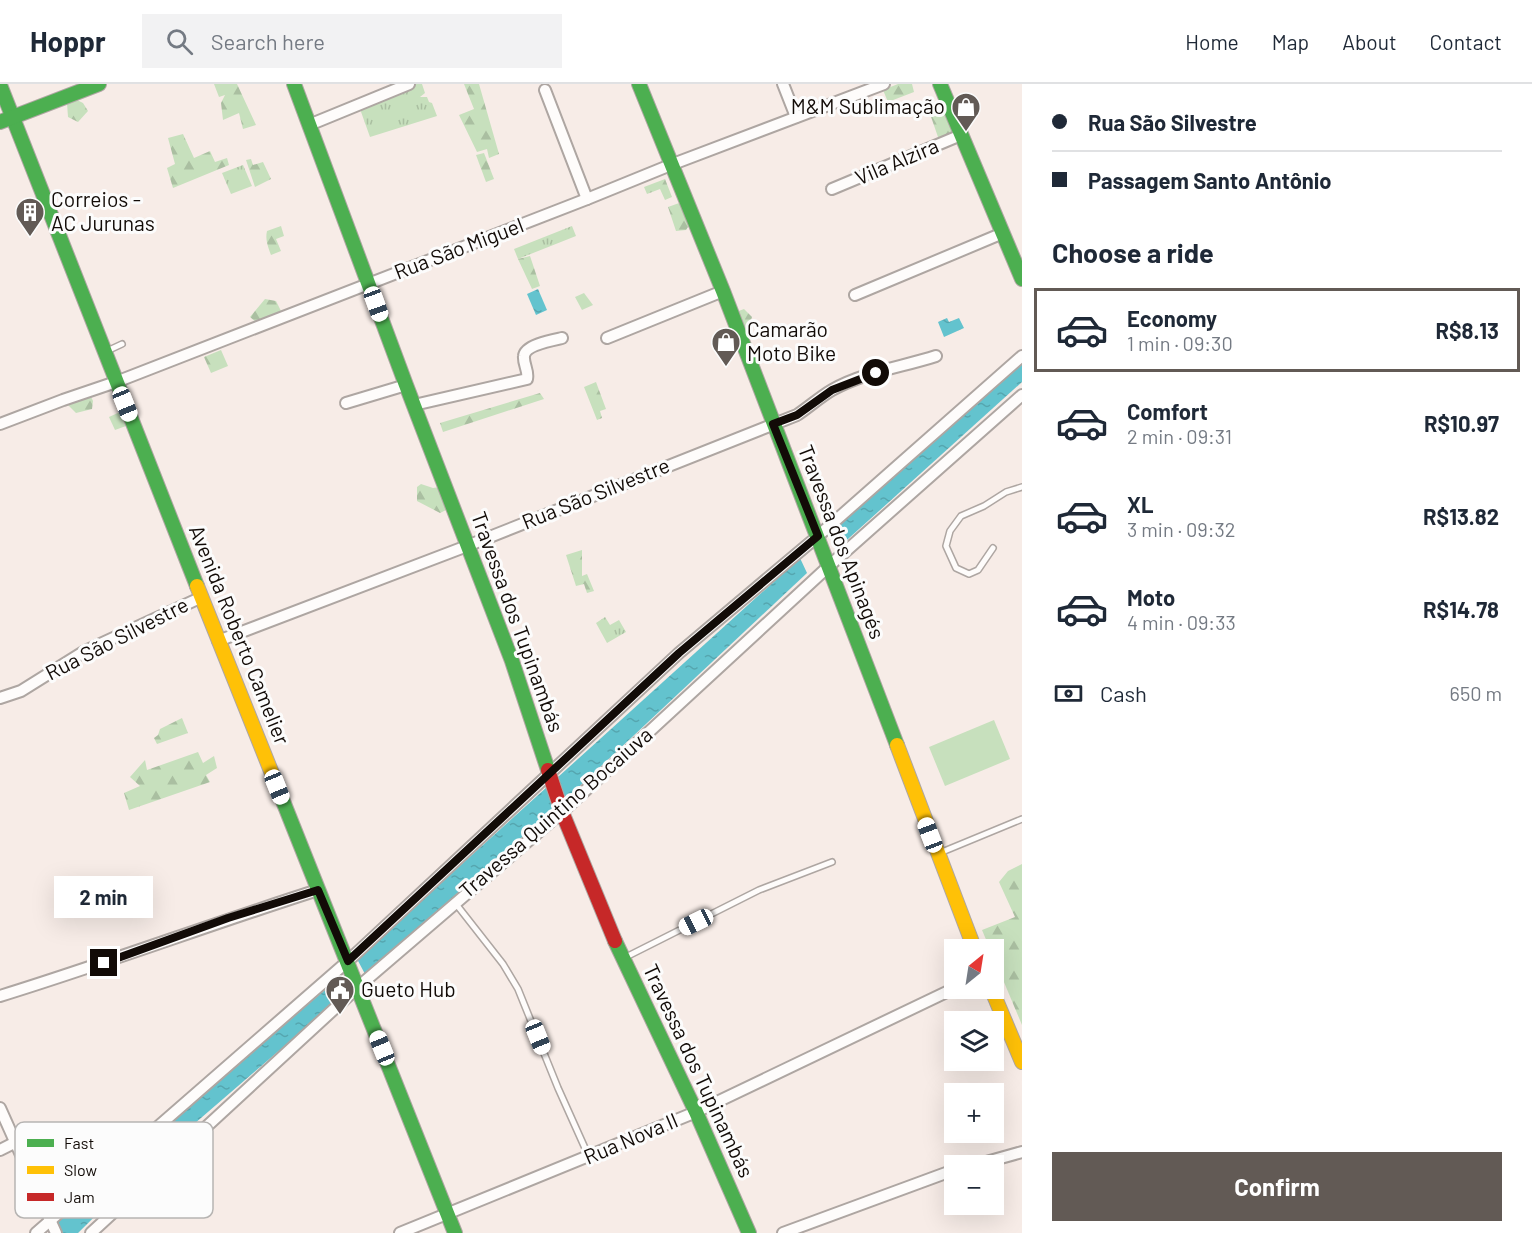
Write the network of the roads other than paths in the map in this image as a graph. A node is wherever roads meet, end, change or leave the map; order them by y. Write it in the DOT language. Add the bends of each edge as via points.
graph roads {
  1 [pos="99,84"];
  2 [pos="294,84"];
  3 [pos="409,84"];
  4 [pos="639,84"];
  5 [pos="783,84"];
  6 [pos="884,84"];
  7 [pos="940,84"];
  8 [pos="0,85"];
  9 [pos="545,90"];
  10 [pos="796,117"];
  11 [pos="6,120"];
  12 [pos="309,125"];
  13 [pos="961,135"];
  14 [pos="672,164"];
  15 [pos="832,189"];
  16 [pos="587,200"];
  17 [pos="1003,233"];
  18 [pos="1022,279"];
  19 [pos="368,284"];
  20 [pos="723,291"];
  21 [pos="855,296"];
  22 [pos="562,338"];
  23 [pos="607,338"];
  24 [pos="122,344"];
  25 [pos="104,352"];
  26 [pos="936,356"];
  27 [pos="1022,356"];
  28 [pos="116,382"];
  29 [pos="406,385"];
  30 [pos="1022,395"];
  31 [pos="346,403"];
  32 [pos="414,405"];
  33 [pos="0,424"];
  34 [pos="773,424"];
  35 [pos="1022,487"];
  36 [pos="818,536"];
  37 [pos="467,546"];
  38 [pos="993,548"];
  39 [pos="829,566"];
  40 [pos="202,597"];
  41 [pos="218,641"];
  42 [pos="0,698"];
  43 [pos="549,774"];
  44 [pos="562,812"];
  45 [pos="1022,819"];
  46 [pos="937,854"];
  47 [pos="832,862"];
  48 [pos="318,890"];
  49 [pos="454,903"];
  50 [pos="971,939"];
  51 [pos="623,958"];
  52 [pos="348,961"];
  53 [pos="358,987"];
  54 [pos="944,993"];
  55 [pos="0,996"];
  56 [pos="996,999"];
  57 [pos="1022,1062"];
  58 [pos="0,1108"];
  59 [pos="696,1112"];
  60 [pos="163,1122"];
  61 [pos="211,1122"];
  62 [pos="14,1143"];
  63 [pos="0,1150"];
  64 [pos="1022,1152"];
  65 [pos="589,1157"];
  66 [pos="1004,1157"];
  67 [pos="944,1174"];
  68 [pos="447,1213"];
  69 [pos="48,1218"];
  70 [pos="52,1218"];
  71 [pos="107,1218"];
  72 [pos="49,1221"];
  73 [pos="36,1233"];
  74 [pos="56,1233"];
  75 [pos="91,1233"];
  76 [pos="400,1233"];
  77 [pos="454,1233"];
  78 [pos="749,1233"];
  79 [pos="783,1233"];
  1 -- 11 [label="street"];
  2 -- 12 [label="street, Travessa dos Tupinambás"];
  3 -- 12 [label="street"];
  4 -- 14 [label="street, Travessa dos Apinagés"];
  5 -- 10 [label="street"];
  6 -- 10 [label="street, Rua São Miguel"];
  7 -- 13 [label="street"];
  8 -- 11 [label="street, Avenida Roberto Camelier"];
  9 -- 16 [label="street"];
  10 -- 14 [label="street, Rua São Miguel"];
  11 -- 25 [label="street, Avenida Roberto Camelier"];
  12 -- 19 [label="street, Travessa dos Tupinambás"];
  13 -- 15 [label="street, Vila Alzira"];
  13 -- 17 [label="street"];
  14 -- 16 [label="street, Rua São Miguel"];
  14 -- 20 [label="street, Travessa dos Apinagés"];
  16 -- 19 [label="street, Rua São Miguel"];
  17 -- 18 [label="street"];
  17 -- 21 [label="street"];
  19 -- 28 [label="street, Rua São Miguel"];
  19 -- 29 [label="street, Travessa dos Tupinambás"];
  20 -- 23 [label="street"];
  20 -- 34 [label="street, Travessa dos Apinagés"];
  22 -- 32 [label="street" via="526,351 527,379"];
  24 -- 25 [label="lane"];
  25 -- 28 [label="street, Avenida Roberto Camelier"];
  26 -- 34 [label="street, Rua São Silvestre" via="860,378 832,390 797,415"];
  27 -- 36 [label="street, Travessa Quintino Bocaiuva"];
  28 -- 33 [label="street, Rua São Miguel"];
  28 -- 40 [label="street, Avenida Roberto Camelier"];
  29 -- 31 [label="street"];
  29 -- 32 [label="street, Travessa dos Tupinambás"];
  30 -- 39 [label="street, Travessa Quintino Bocaiuva"];
  32 -- 37 [label="street, Travessa dos Tupinambás"];
  34 -- 36 [label="street, Travessa dos Apinagés"];
  34 -- 37 [label="street, Rua São Silvestre"];
  35 -- 38 [label="lane" via="961,516 950,531 946,546 956,568 969,574 978,570"];
  36 -- 39 [label="street, Travessa dos Apinagés"];
  36 -- 43 [label="street, Travessa Quintino Bocaiuva" via="679,653"];
  37 -- 41 [label="street, Rua São Silvestre"];
  37 -- 43 [label="street, Travessa dos Tupinambás" via="512,661"];
  39 -- 44 [label="street, Travessa Quintino Bocaiuva"];
  39 -- 46 [label="street, Travessa dos Apinagés"];
  40 -- 41 [label="street, Avenida Roberto Camelier"];
  40 -- 42 [label="street, Rua São Silvestre" via="85,651 21,691"];
  41 -- 48 [label="street, Avenida Roberto Camelier"];
  43 -- 44 [label="street, Travessa dos Tupinambás"];
  43 -- 52 [label="street, Travessa Quintino Bocaiuva"];
  44 -- 49 [label="street, Travessa Quintino Bocaiuva"];
  44 -- 51 [label="street, Travessa dos Tupinambás"];
  45 -- 46 [label="lane"];
  46 -- 50 [label="street, Travessa dos Apinagés"];
  47 -- 51 [label="lane" via="759,890"];
  48 -- 52 [label="street, Avenida Roberto Camelier"];
  48 -- 55 [label="street"];
  49 -- 53 [label="street, Travessa Quintino Bocaiuva"];
  49 -- 65 [label="lane" via="504,964 518,989"];
  51 -- 59 [label="street, Travessa dos Tupinambás"];
  52 -- 53 [label="street, Avenida Roberto Camelier"];
  52 -- 60 [label="street, Travessa Quintino Bocaiuva"];
  53 -- 61 [label="street, Travessa Quintino Bocaiuva"];
  53 -- 68 [label="street, Avenida Roberto Camelier"];
  54 -- 59 [label="street, Rua Nova II"];
  56 -- 57 [label="street"];
  58 -- 62 [label="street"];
  59 -- 65 [label="street, Rua Nova II"];
  59 -- 78 [label="street, Travessa dos Tupinambás"];
  62 -- 63 [label="street"];
  64 -- 66 [label="street"];
  65 -- 68 [label="street, Rua Nova II"];
  67 -- 79 [label="street"];
  68 -- 76 [label="street, Rua Nova II"];
  68 -- 77 [label="street, Avenida Roberto Camelier"];
  69 -- 72 [label="street"];
  70 -- 72 [label="street, Travessa Quintino Bocaiuva"];
  71 -- 75 [label="street, Travessa Quintino Bocaiuva"];
  72 -- 73 [label="street, Travessa Quintino Bocaiuva"];
  72 -- 74 [label="street"];
}
